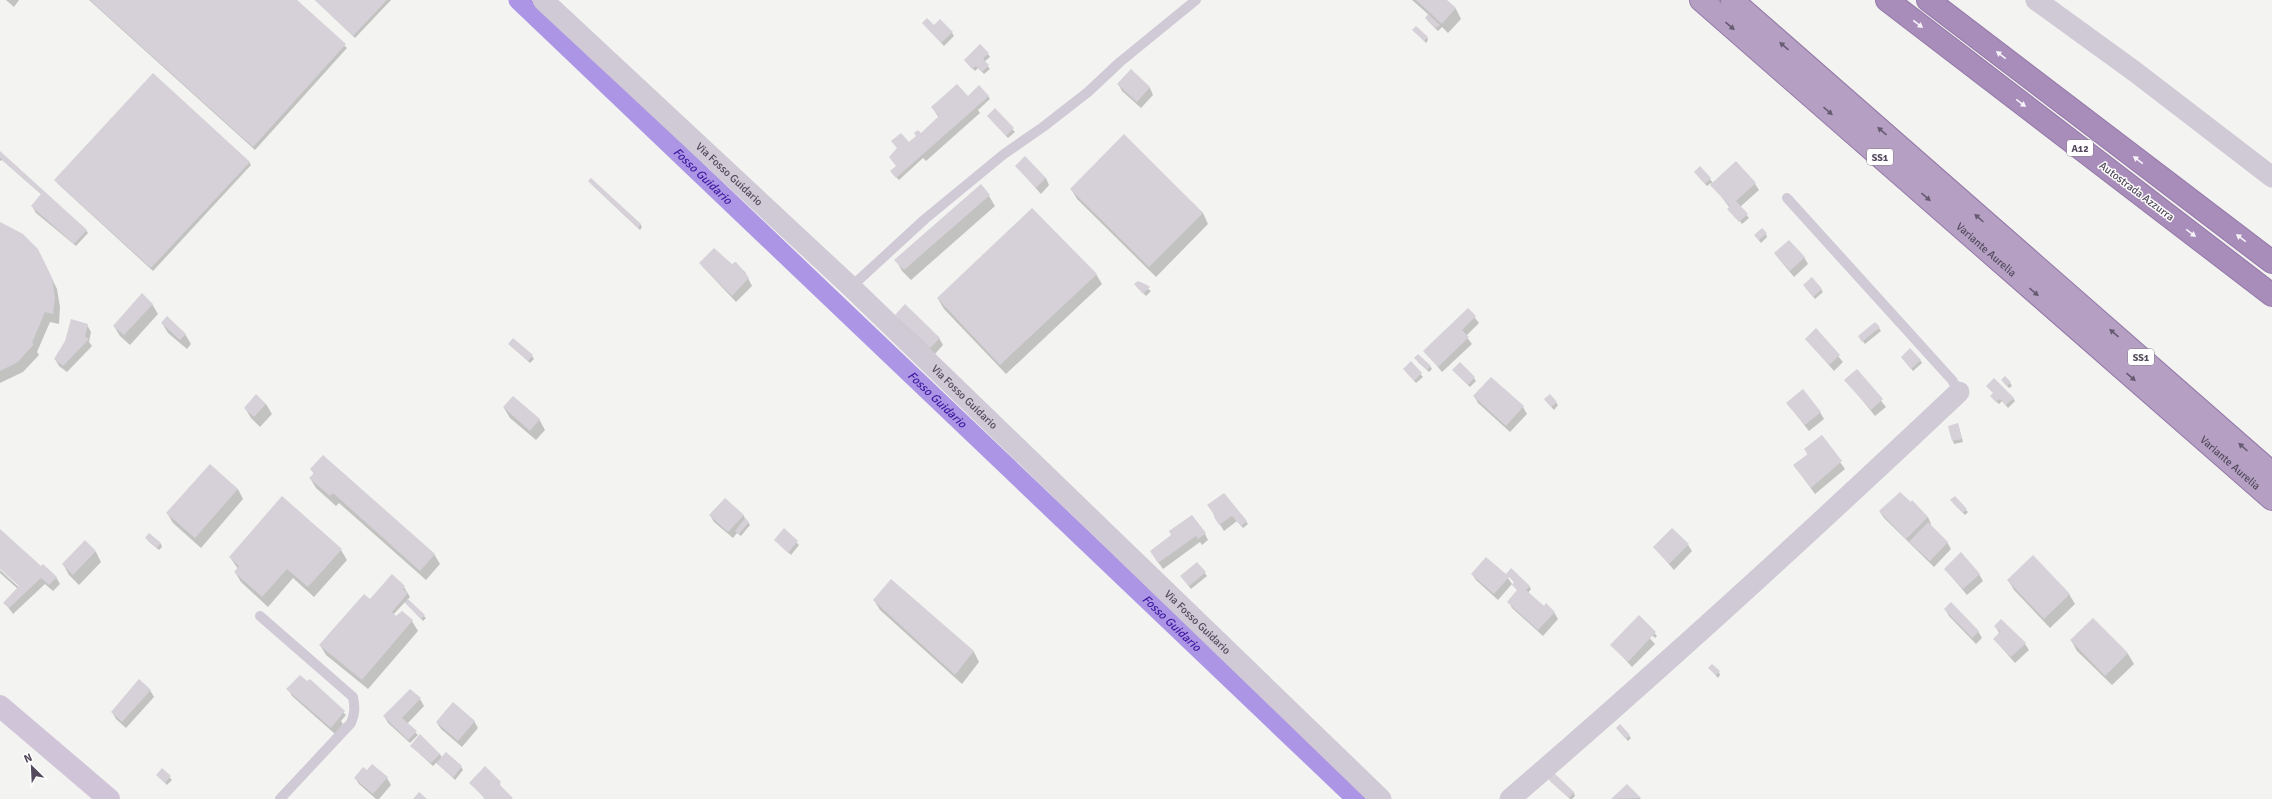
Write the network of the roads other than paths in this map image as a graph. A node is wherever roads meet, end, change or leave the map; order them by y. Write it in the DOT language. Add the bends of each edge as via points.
graph roads {
  1 [pos="543,0"];
  2 [pos="1196,0"];
  3 [pos="1701,0"];
  4 [pos="1732,0"];
  5 [pos="1887,0"];
  6 [pos="1928,0"];
  7 [pos="2036,0"];
  8 [pos="2272,177"];
  9 [pos="1787,198"];
  10 [pos="2272,262"];
  11 [pos="851,288"];
  12 [pos="2272,295"];
  13 [pos="1959,392"];
  14 [pos="2272,473"];
  15 [pos="2272,499"];
  16 [pos="260,616"];
  17 [pos="0,706"];
  18 [pos="109,799"];
  19 [pos="280,799"];
  20 [pos="1381,799"];
  21 [pos="1510,799"];
  1 -- 11 [label="street, Via Fosso Guidario"];
  2 -- 11 [label="lane" via="1120,62 1088,92 1004,154 937,209"];
  3 -- 15 [label="highway, Variante Aurelia / SS1, one-way"];
  14 -- 4 [label="highway, Variante Aurelia / SS1, one-way"];
  5 -- 12 [label="highway, Autostrada Azzurra / A12, one-way"];
  10 -- 6 [label="highway, A12, one-way"];
  7 -- 8 [label="street"];
  9 -- 13 [label="lane" via="1952,380"];
  11 -- 20 [label="street, Via Fosso Guidario"];
  13 -- 21 [label="street" via="1846,499 1620,704"];
  16 -- 19 [label="lane" via="353,698 355,707 351,723"];
  17 -- 18 [label="main road"];
}
